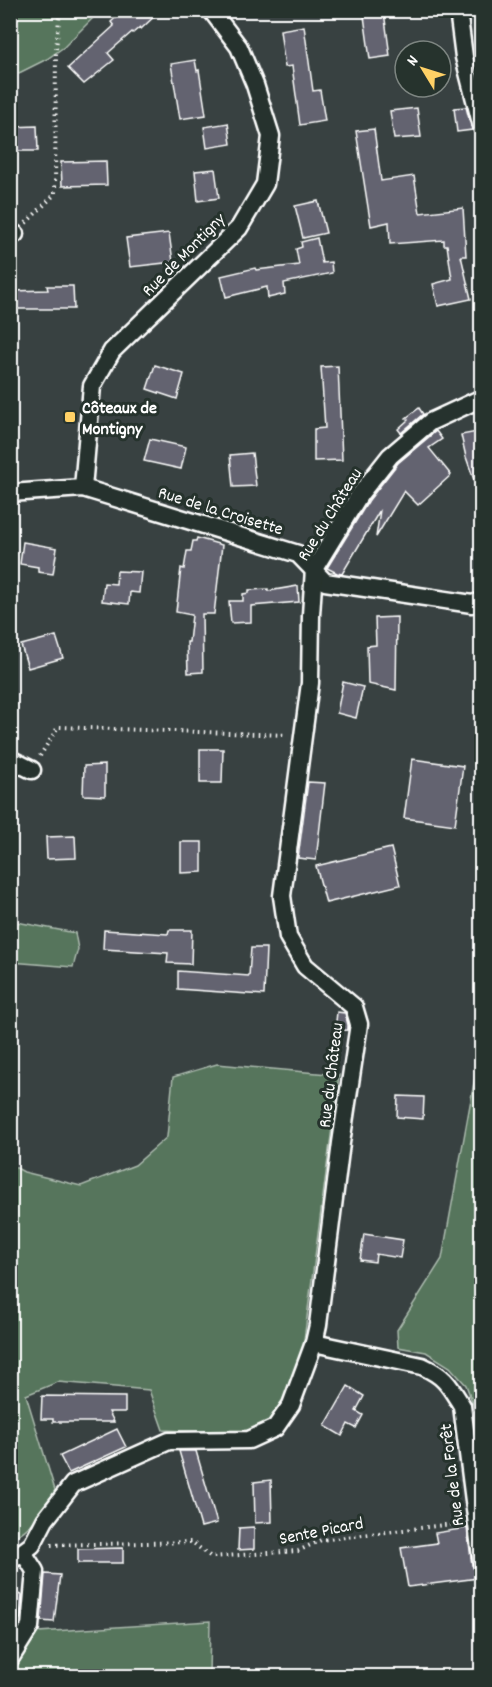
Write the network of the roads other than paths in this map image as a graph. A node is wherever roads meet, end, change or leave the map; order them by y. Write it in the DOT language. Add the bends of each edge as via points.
graph roads {
  1 [pos="211,10"];
  2 [pos="458,10"];
  3 [pos="482,127"];
  4 [pos="482,398"];
  5 [pos="83,488"];
  6 [pos="10,493"];
  7 [pos="314,569"];
  8 [pos="482,601"];
  9 [pos="10,759"];
  10 [pos="32,770"];
  11 [pos="314,1343"];
  12 [pos="22,1552"];
  13 [pos="482,1564"];
  14 [pos="10,1659"];
  1 -- 5 [label="street, Rue de Montigny" via="239,47 268,125 271,136 265,184 239,228 112,351 92,386"];
  2 -- 3 [label="street" via="464,57"];
  4 -- 7 [label="street, Rue du Château" via="430,422 390,456 360,494"];
  5 -- 6 [label="street, Rue de la Croisette"];
  5 -- 7 [label="street, Rue de la Croisette" via="298,554"];
  7 -- 8 [label="street, Rue de la Croisette" via="326,582 472,604"];
  7 -- 11 [label="street, Rue du Château" via="310,683 282,896 288,937 305,966 354,1007 359,1024"];
  9 -- 10 [label="street"];
  11 -- 12 [label="street, Rue du Château" via="291,1405 275,1428 249,1440 169,1441 73,1484"];
  11 -- 13 [label="street, Rue de la Forêt" via="422,1366 448,1384 462,1406"];
  12 -- 14 [label="street" via="35,1572 30,1627"];
}
